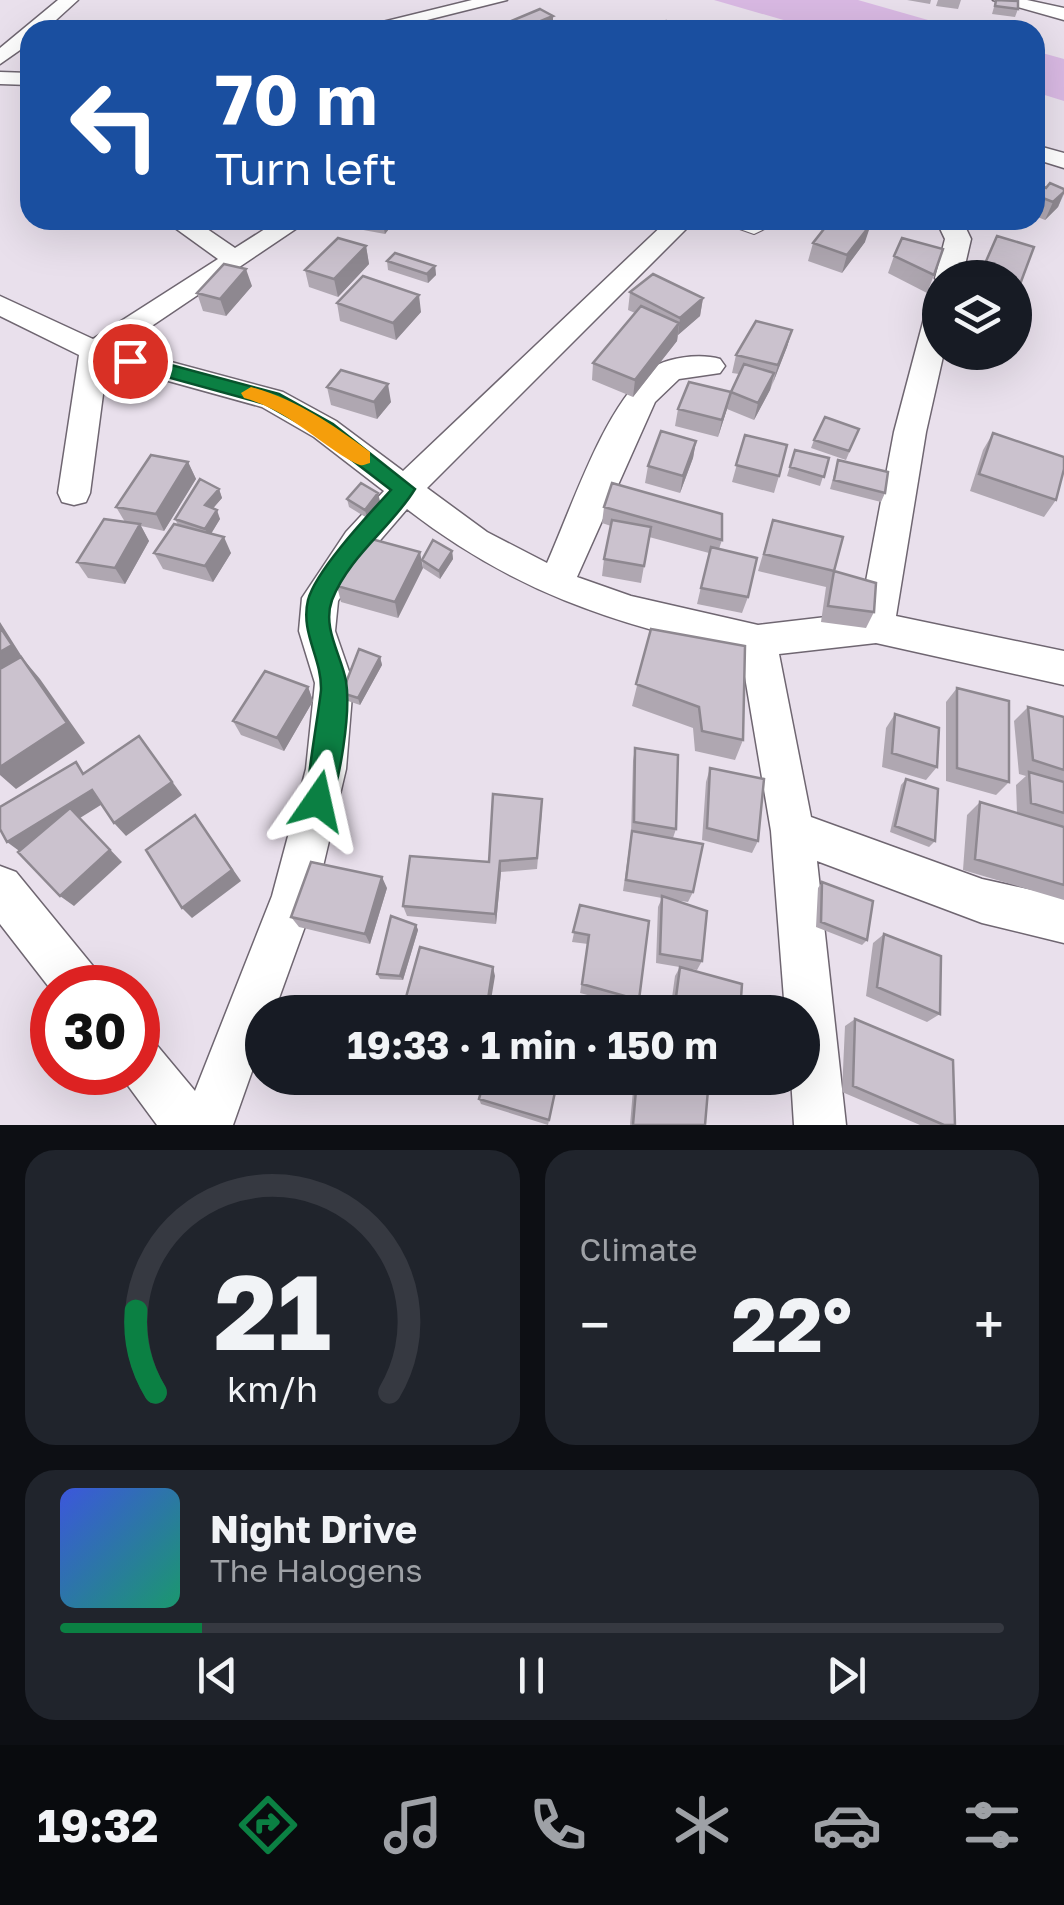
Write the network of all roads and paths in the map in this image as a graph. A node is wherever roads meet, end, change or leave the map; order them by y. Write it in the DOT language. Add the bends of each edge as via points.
graph roads {
  1 [pos="69,0"];
  2 [pos="498,0"];
  3 [pos="1002,0"];
  4 [pos="1064,14"];
  5 [pos="45,20"];
  6 [pos="406,20"];
  7 [pos="20,41"];
  8 [pos="0,58"];
  9 [pos="191,230"];
  10 [pos="280,230"];
  11 [pos="672,230"];
  12 [pos="954,230"];
  13 [pos="235,259"];
  14 [pos="953,260"];
  15 [pos="5,314"];
  16 [pos="94,351"];
  17 [pos="710,366"];
  18 [pos="925,370"];
  19 [pos="404,489"];
  20 [pos="74,492"];
  21 [pos="556,584"];
  22 [pos="876,627"];
  23 [pos="758,642"];
  24 [pos="1064,668"];
  25 [pos="792,830"];
  26 [pos="0,888"];
  27 [pos="1064,920"];
  28 [pos="62,965"];
  29 [pos="160,1088"];
  30 [pos="189,1125"];
  31 [pos="207,1125"];
  32 [pos="820,1125"];
  1 -- 5 [label="street"];
  2 -- 6 [label="street"];
  3 -- 4 [label="street"];
  7 -- 8 [label="street"];
  9 -- 13 [label="street"];
  10 -- 13 [label="street"];
  11 -- 19 [label="street"];
  12 -- 14 [label="street"];
  13 -- 16 [label="street"];
  15 -- 16 [label="street"];
  16 -- 19 [label="street" via="272,399 326,429"];
  16 -- 20 [label="street"];
  17 -- 21 [label="street" via="672,370 656,380 630,421"];
  18 -- 22 [label="street"];
  19 -- 21 [label="street" via="475,542"];
  19 -- 31 [label="street" via="320,598 318,632 334,684 326,769 294,896"];
  21 -- 23 [label="street" via="629,611"];
  22 -- 23 [label="street"];
  22 -- 24 [label="street"];
  23 -- 25 [label="street"];
  25 -- 27 [label="street" via="982,900"];
  25 -- 32 [label="street"];
  26 -- 28 [label="street"];
  29 -- 30 [label="street"];
}
